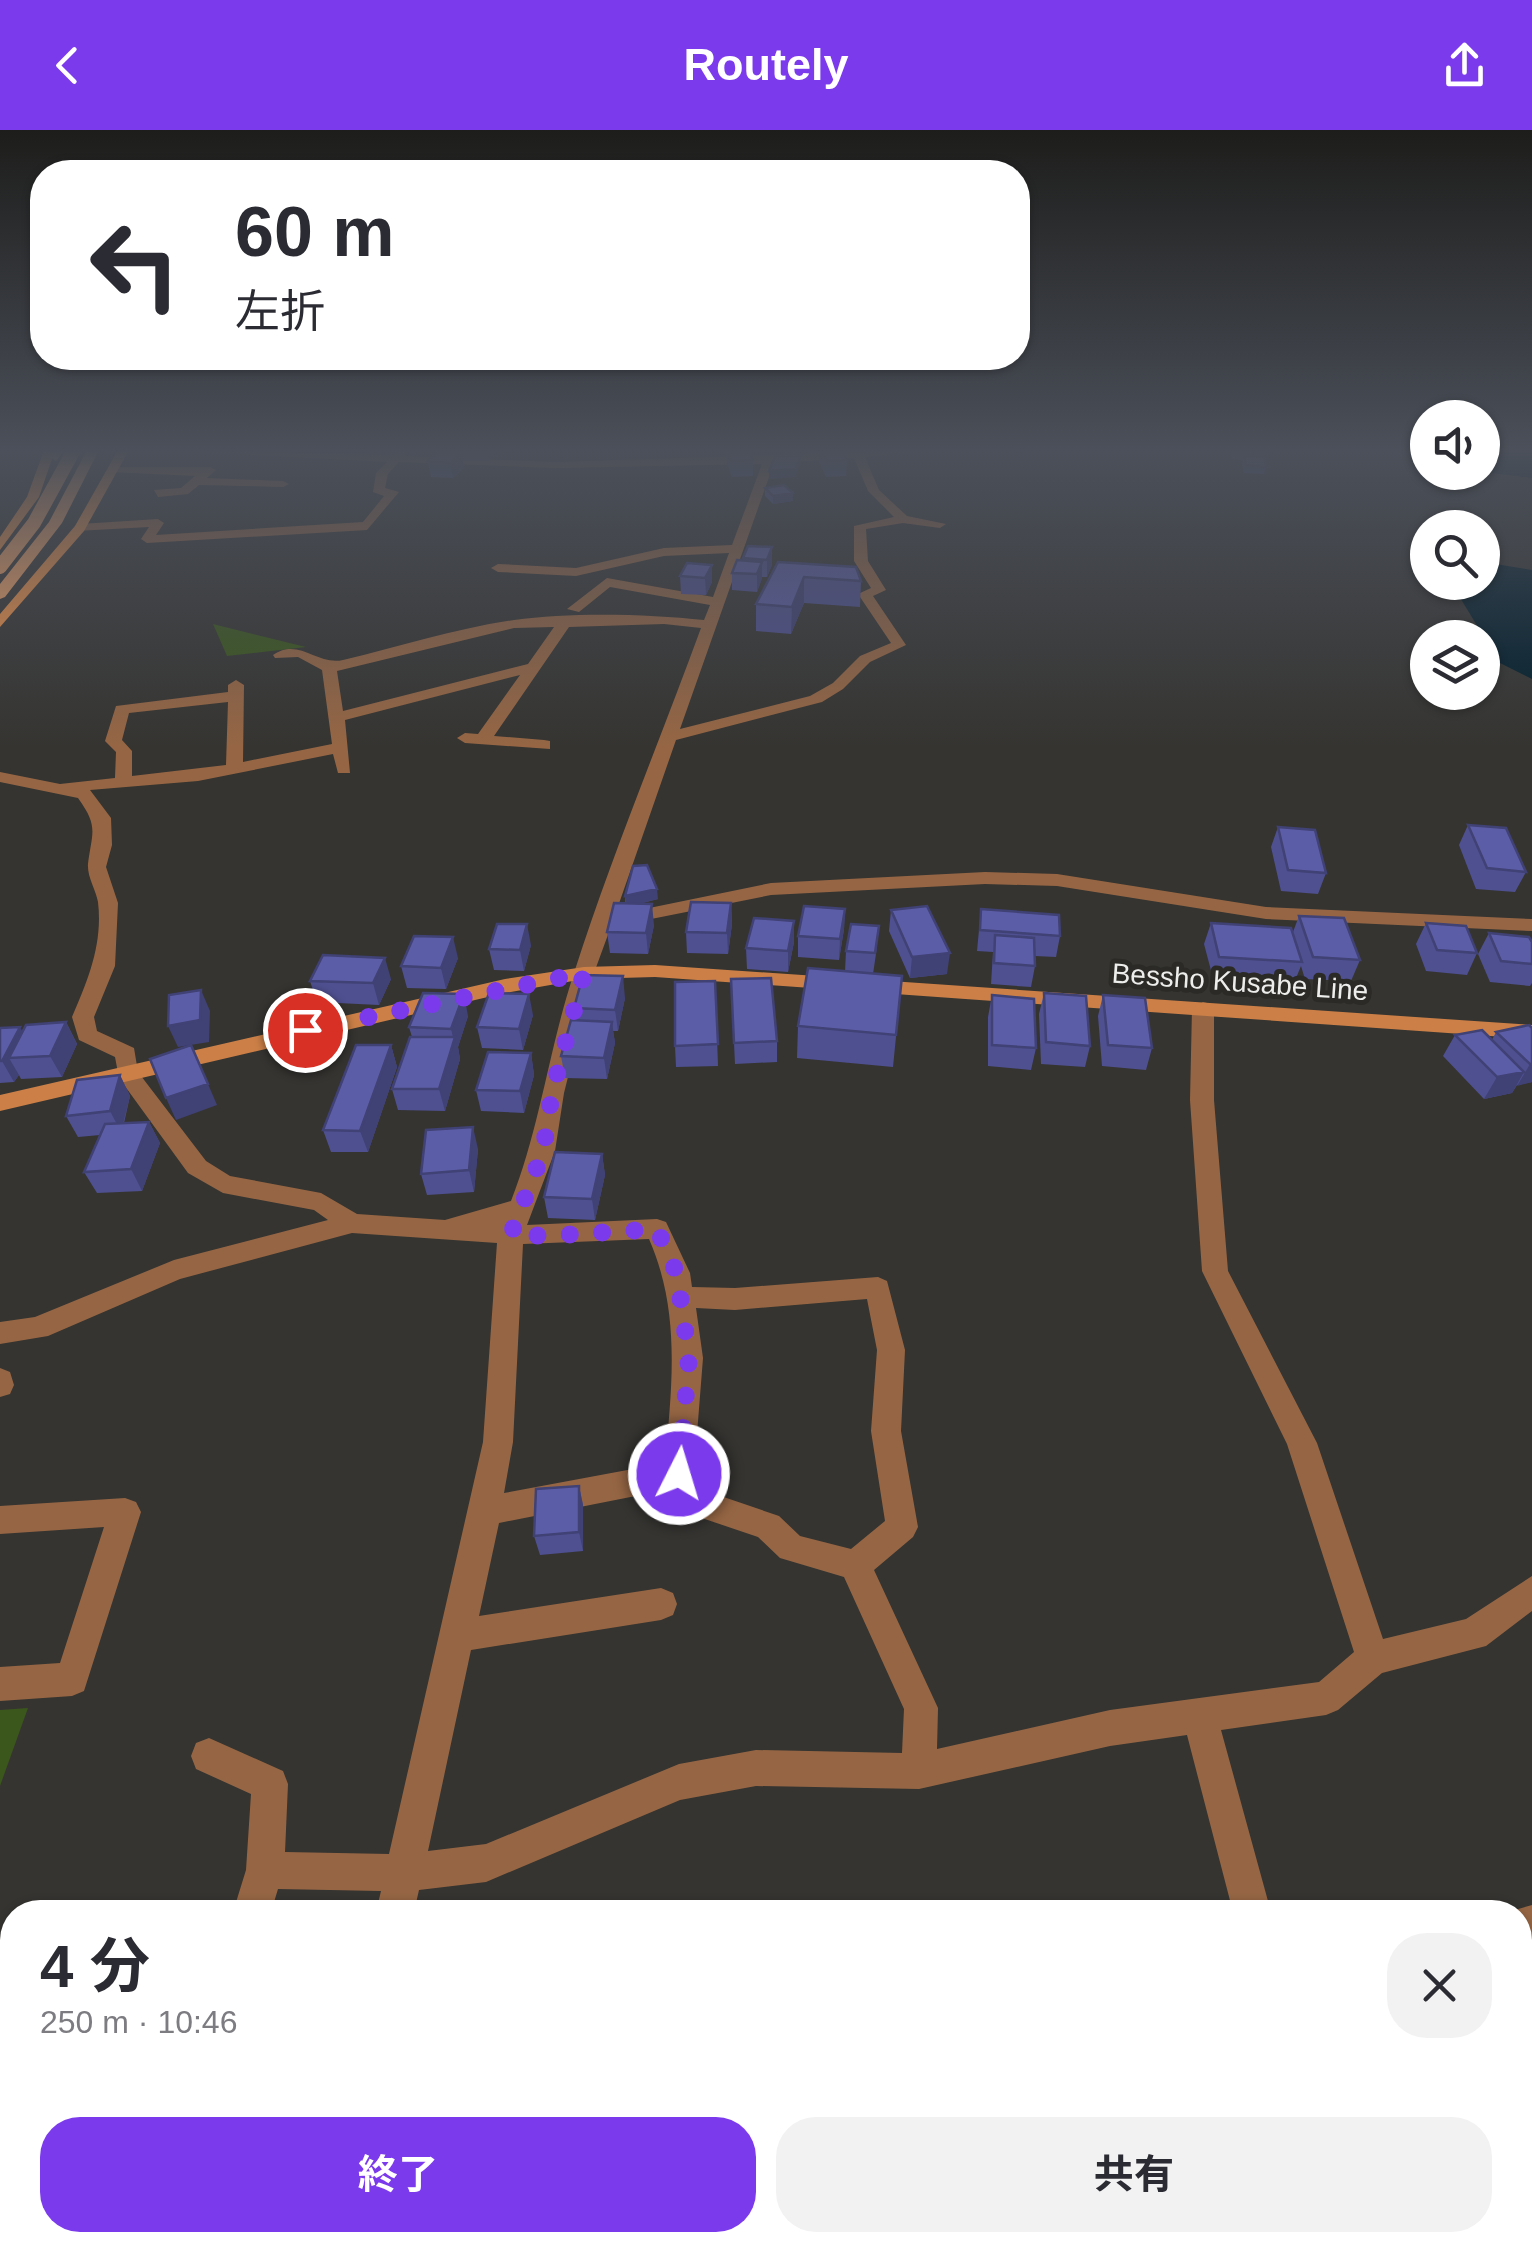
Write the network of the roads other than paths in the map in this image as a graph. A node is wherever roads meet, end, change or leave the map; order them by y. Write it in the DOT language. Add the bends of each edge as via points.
graph roads {
  1 [pos="36,549"];
  2 [pos="38,549"];
  3 [pos="63,549"];
  4 [pos="736,549"];
  5 [pos="861,549"];
  6 [pos="28,561"];
  7 [pos="498,568"];
  8 [pos="0,594"];
  9 [pos="717,602"];
  10 [pos="574,609"];
  11 [pos="0,624"];
  12 [pos="563,625"];
  13 [pos="710,625"];
  14 [pos="280,655"];
  15 [pos="533,667"];
  16 [pos="329,668"];
  17 [pos="337,717"];
  18 [pos="671,736"];
  19 [pos="544,745"];
  20 [pos="342,747"];
  21 [pos="234,769"];
  22 [pos="344,769"];
  23 [pos="0,777"];
  24 [pos="123,782"];
  25 [pos="57,788"];
  26 [pos="601,923"];
  27 [pos="1532,924"];
  28 [pos="584,973"];
  29 [pos="1203,1009"];
  30 [pos="1532,1032"];
  31 [pos="127,1073"];
  32 [pos="0,1103"];
  33 [pos="516,1221"];
  34 [pos="352,1223"];
  35 [pos="680,1296"];
  36 [pos="0,1333"];
  37 [pos="679,1474"];
  38 [pos="486,1511"];
  39 [pos="0,1520"];
  40 [pos="856,1566"];
  41 [pos="1532,1592"];
  42 [pos="660,1604"];
  43 [pos="460,1634"];
  44 [pos="1373,1658"];
  45 [pos="0,1684"];
  46 [pos="1199,1714"];
  47 [pos="209,1756"];
  48 [pos="918,1771"];
  49 [pos="265,1870"];
  50 [pos="404,1873"];
  51 [pos="256,1900"];
  52 [pos="398,1900"];
  53 [pos="1249,1900"];
  1 -- 6 [label="highway"];
  2 -- 6 [label="highway"];
  3 -- 11 [label="main road"];
  4 -- 7 [label="street" via="664,552 576,572"];
  4 -- 9 [label="street"];
  5 -- 18 [label="street" via="879,590 865,594 899,645 865,659 816,699"];
  6 -- 8 [label="highway"];
  9 -- 10 [label="street" via="607,582"];
  9 -- 13 [label="street"];
  12 -- 13 [label="street" via="664,620"];
  12 -- 15 [label="street"];
  12 -- 16 [label="street" via="514,624"];
  13 -- 18 [label="street"];
  14 -- 16 [label="street" via="300,652"];
  15 -- 17 [label="street"];
  15 -- 19 [label="street" via="474,738"];
  16 -- 17 [label="street"];
  17 -- 20 [label="street"];
  18 -- 26 [label="street"];
  20 -- 21 [label="street"];
  20 -- 22 [label="street"];
  21 -- 24 [label="street"];
  21 -- 24 [label="street" via="236,690 122,708 114,741 124,751"];
  23 -- 25 [label="street"];
  24 -- 25 [label="street"];
  25 -- 31 [label="street" via="84,794 102,818 96,867 108,903 105,966 83,1017 87,1035 126,1053"];
  26 -- 27 [label="street" via="771,889 985,878 1057,880 1266,913"];
  26 -- 28 [label="street"];
  28 -- 29 [label="main road, Bessho Kusabe Line" via="655,971"];
  28 -- 31 [label="main road, Bessho Kusabe Line"];
  28 -- 33 [label="street" via="543,1152"];
  29 -- 30 [label="main road, Bessho Kusabe Line"];
  29 -- 44 [label="street" via="1202,1100 1215,1271 1302,1443"];
  31 -- 32 [label="main road, Bessho Kusabe Line"];
  31 -- 34 [label="street" via="198,1167 223,1184 321,1202"];
  33 -- 34 [label="street"];
  33 -- 35 [label="street" via="544,1236 657,1229"];
  33 -- 38 [label="street"];
  34 -- 36 [label="street" via="174,1270 38,1328"];
  35 -- 37 [label="street" via="689,1358"];
  35 -- 40 [label="street" via="734,1299 878,1288 891,1350 886,1431 902,1528"];
  37 -- 38 [label="street"];
  37 -- 40 [label="street" via="696,1502 768,1526 791,1548"];
  38 -- 43 [label="street"];
  39 -- 45 [label="street" via="125,1512 72,1679"];
  40 -- 48 [label="street" via="920,1708"];
  41 -- 44 [label="street" via="1474,1634"];
  42 -- 43 [label="street"];
  43 -- 50 [label="street"];
  44 -- 46 [label="street" via="1326,1698"];
  46 -- 48 [label="street"];
  46 -- 53 [label="street"];
  47 -- 49 [label="street" via="270,1784"];
  48 -- 50 [label="street" via="756,1768 678,1782 486,1863"];
  49 -- 50 [label="street"];
  49 -- 51 [label="street"];
  50 -- 52 [label="street"];
}
